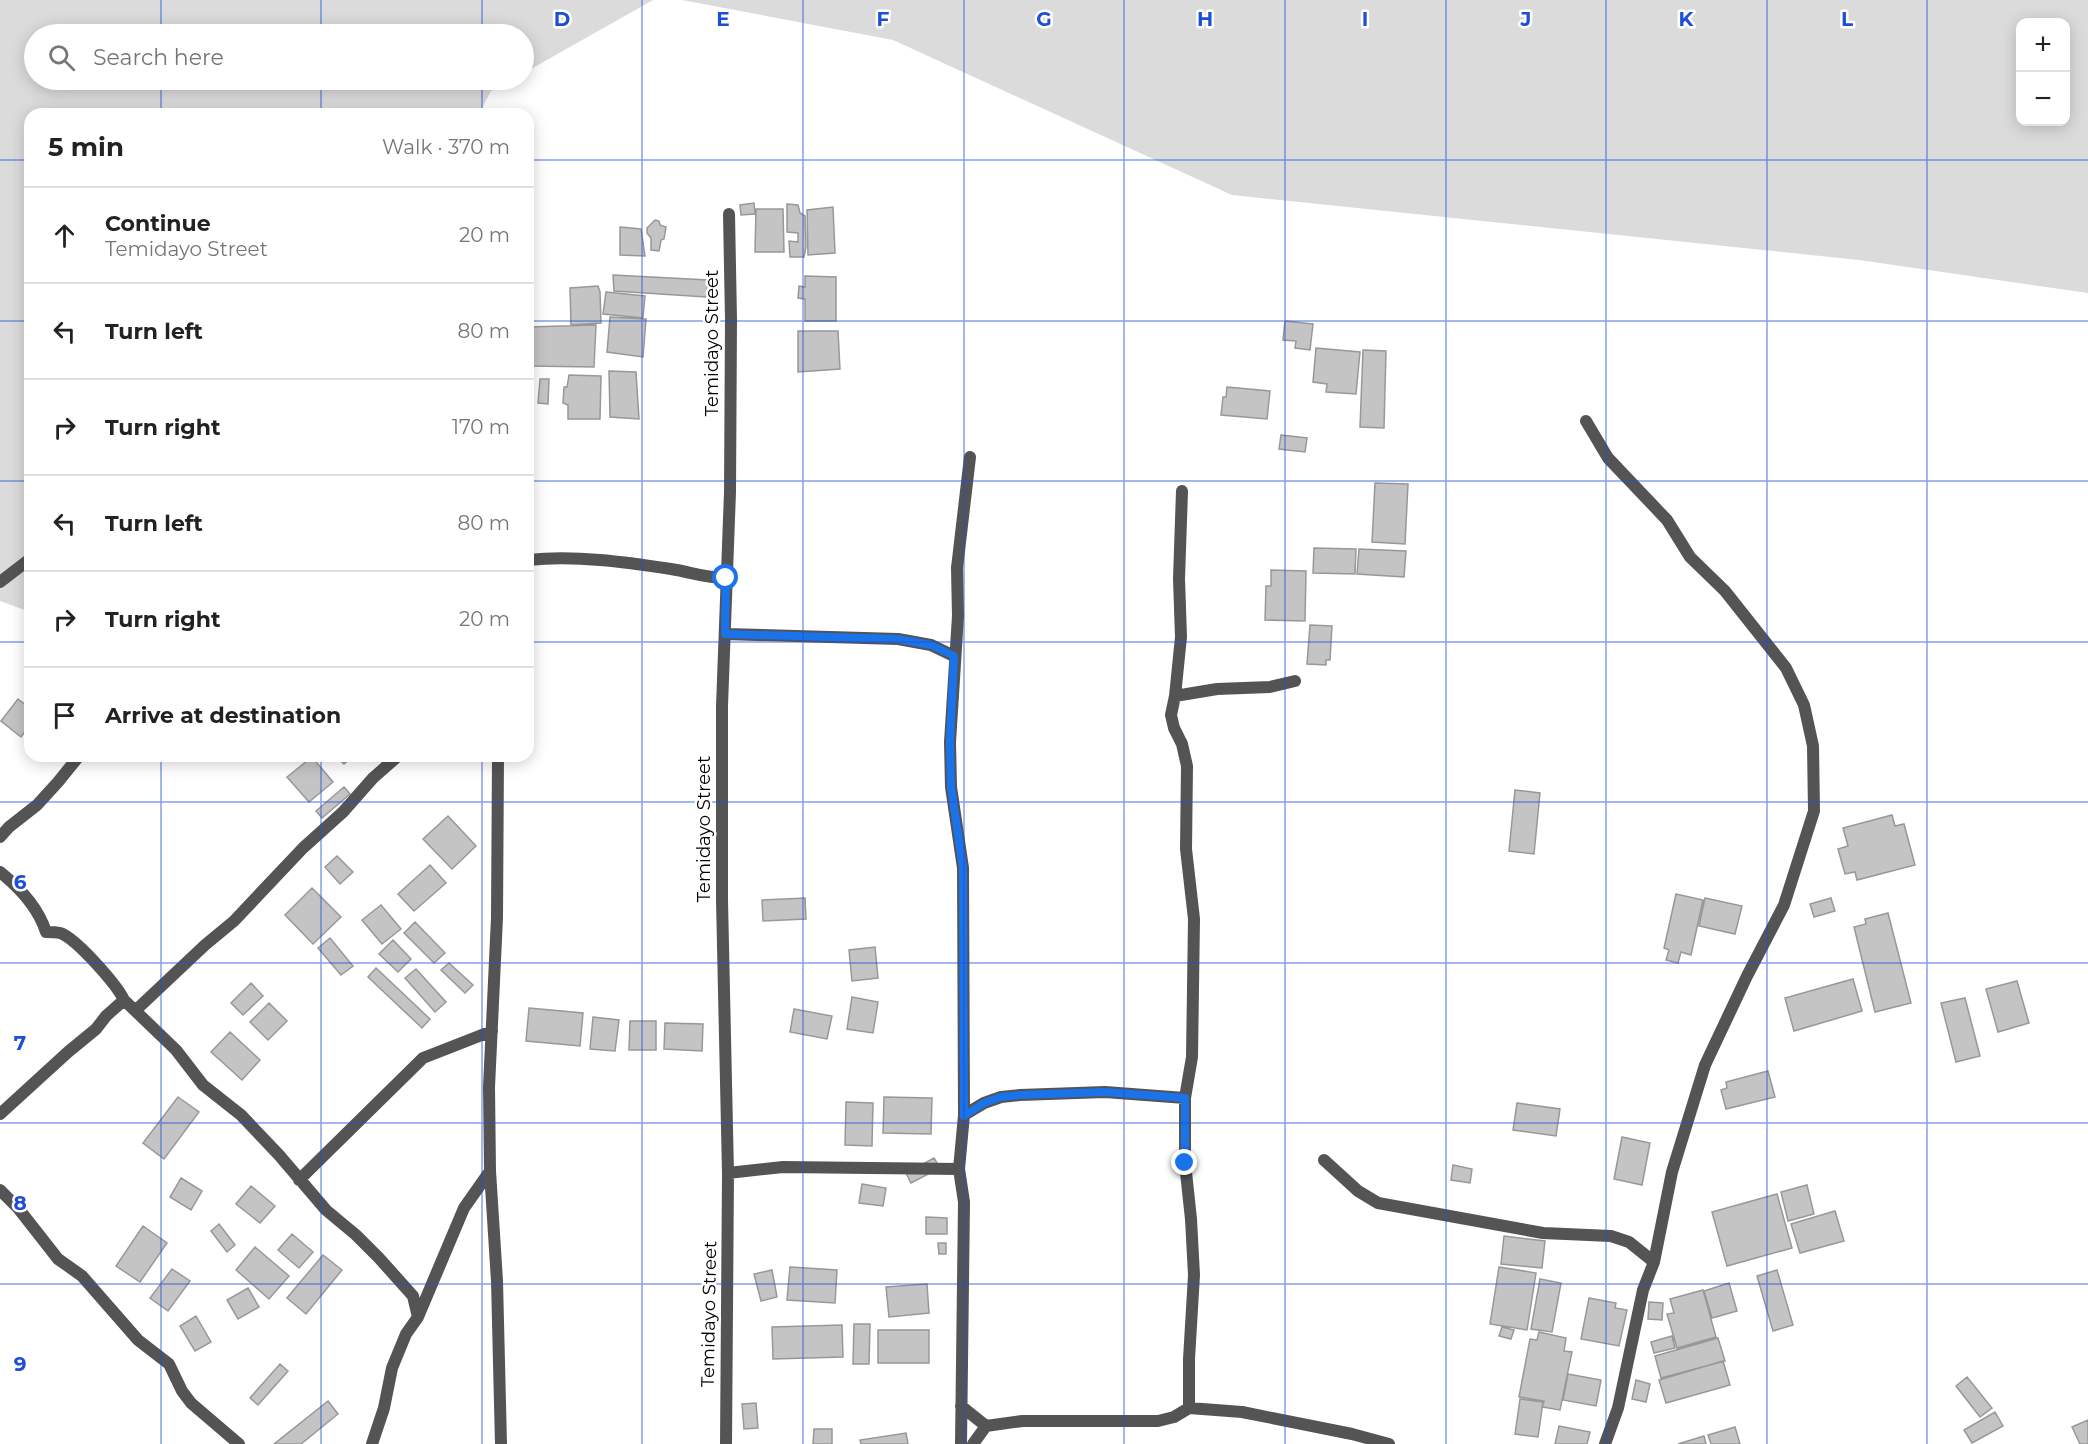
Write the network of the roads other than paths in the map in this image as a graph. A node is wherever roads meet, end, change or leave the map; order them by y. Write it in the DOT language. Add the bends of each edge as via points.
graph roads {
  1 [pos="729,214"];
  2 [pos="1586,421"];
  3 [pos="970,457"];
  4 [pos="1182,491"];
  5 [pos="534,559"];
  6 [pos="24,564"];
  7 [pos="726,578"];
  8 [pos="0,582"];
  9 [pos="725,634"];
  10 [pos="954,656"];
  11 [pos="1295,681"];
  12 [pos="1175,696"];
  13 [pos="74,762"];
  14 [pos="391,762"];
  15 [pos="498,762"];
  16 [pos="0,837"];
  17 [pos="0,872"];
  18 [pos="124,1000"];
  19 [pos="136,1010"];
  20 [pos="492,1031"];
  21 [pos="1185,1098"];
  22 [pos="0,1114"];
  23 [pos="964,1116"];
  24 [pos="1324,1160"];
  25 [pos="959,1169"];
  26 [pos="490,1172"];
  27 [pos="728,1173"];
  28 [pos="299,1180"];
  29 [pos="0,1190"];
  30 [pos="1654,1262"];
  31 [pos="418,1317"];
  32 [pos="961,1406"];
  33 [pos="1189,1408"];
  34 [pos="986,1426"];
  35 [pos="239,1444"];
  36 [pos="372,1444"];
  37 [pos="501,1444"];
  38 [pos="726,1444"];
  39 [pos="961,1444"];
  40 [pos="973,1444"];
  41 [pos="1389,1444"];
  42 [pos="1605,1444"];
  1 -- 7 [label="street, Temidayo Street" via="730,492"];
  2 -- 30 [label="street" via="1608,458 1667,520 1690,557 1725,591 1786,668 1804,705 1813,746 1814,811 1784,905 1705,1065 1672,1172"];
  3 -- 10 [label="street" via="957,568"];
  4 -- 12 [label="street" via="1181,637"];
  5 -- 7 [label="street" via="635,563 706,578"];
  6 -- 8 [label="street"];
  7 -- 9 [label="street, Temidayo Street"];
  9 -- 10 [label="street" via="898,639 931,645"];
  9 -- 27 [label="street, Temidayo Street" via="722,900"];
  10 -- 23 [label="street" via="950,753 963,868"];
  11 -- 12 [label="street" via="1282,686 1217,689"];
  12 -- 21 [label="street" via="1171,715 1187,766 1186,849 1194,919 1192,1057"];
  13 -- 16 [label="street" via="37,805"];
  14 -- 19 [label="street" via="234,921"];
  15 -- 20 [label="street"];
  17 -- 18 [label="street" via="34,907 46,932 62,933 92,959"];
  18 -- 19 [label="street"];
  18 -- 22 [label="street"];
  19 -- 28 [label="street" via="176,1050 203,1085 241,1115"];
  20 -- 26 [label="street"];
  20 -- 28 [label="street" via="423,1058"];
  21 -- 23 [label="street" via="1105,1092 1020,1095 992,1100"];
  21 -- 33 [label="street" via="1185,1163 1194,1275"];
  23 -- 25 [label="street"];
  24 -- 30 [label="street" via="1358,1191 1378,1203 1543,1233 1611,1236 1629,1242"];
  25 -- 27 [label="street" via="783,1167"];
  25 -- 32 [label="street" via="964,1202"];
  26 -- 31 [label="street" via="464,1208"];
  26 -- 37 [label="street"];
  27 -- 38 [label="street, Temidayo Street"];
  28 -- 31 [label="street" via="404,1285 413,1296"];
  29 -- 35 [label="street" via="58,1259 82,1276 138,1340 169,1364 191,1402"];
  30 -- 42 [label="street" via="1643,1290 1618,1408"];
  31 -- 36 [label="street" via="392,1368"];
  32 -- 34 [label="street"];
  32 -- 39 [label="street"];
  33 -- 34 [label="street" via="1158,1422 1023,1421"];
  33 -- 41 [label="street" via="1242,1412"];
  34 -- 40 [label="street"];
}
